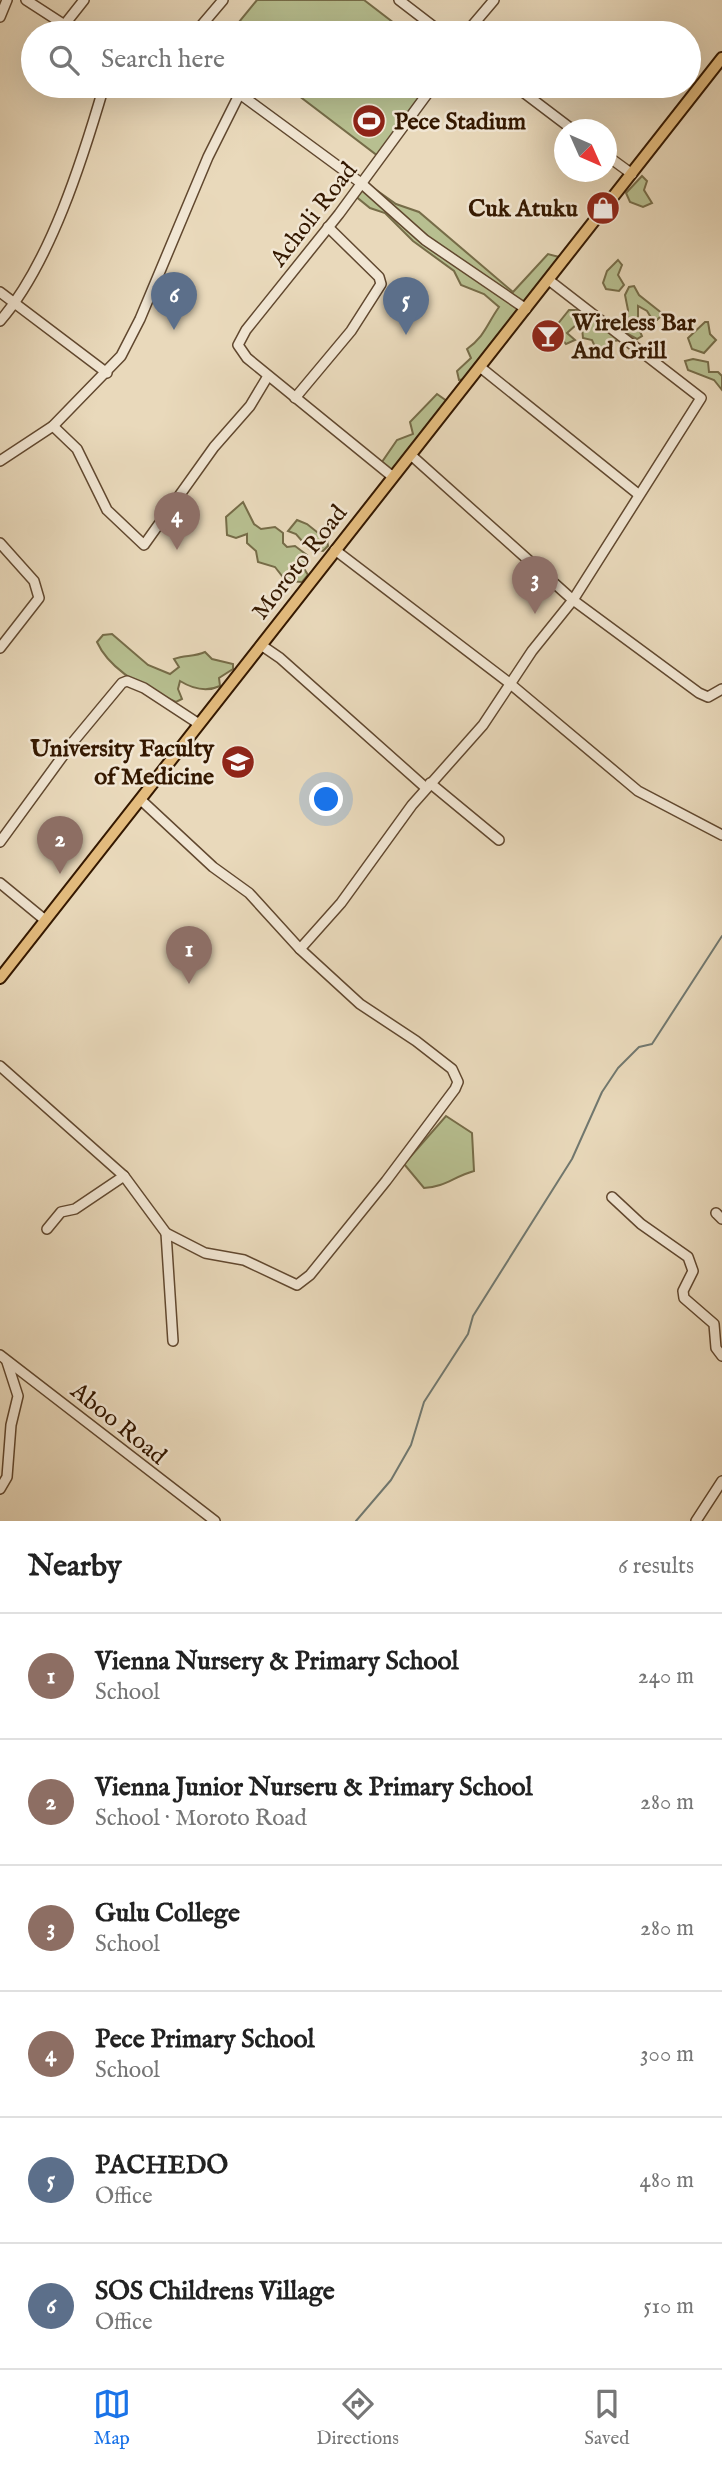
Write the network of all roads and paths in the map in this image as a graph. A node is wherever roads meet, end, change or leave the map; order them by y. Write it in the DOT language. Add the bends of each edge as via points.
graph roads {
  1 [pos="26,0"];
  2 [pos="84,0"];
  3 [pos="223,0"];
  4 [pos="399,0"];
  5 [pos="494,0"];
  6 [pos="4,4"];
  7 [pos="0,17"];
  8 [pos="60,21"];
  9 [pos="67,21"];
  10 [pos="205,21"];
  11 [pos="426,21"];
  12 [pos="475,21"];
  13 [pos="722,58"];
  14 [pos="701,85"];
  15 [pos="100,98"];
  16 [pos="238,98"];
  17 [pos="243,98"];
  18 [pos="424,98"];
  19 [pos="531,98"];
  20 [pos="691,98"];
  21 [pos="558,119"];
  22 [pos="617,163"];
  23 [pos="632,174"];
  24 [pos="362,183"];
  25 [pos="328,227"];
  26 [pos="550,281"];
  27 [pos="0,292"];
  28 [pos="15,303"];
  29 [pos="526,309"];
  30 [pos="0,321"];
  31 [pos="480,367"];
  32 [pos="107,373"];
  33 [pos="268,376"];
  34 [pos="295,398"];
  35 [pos="53,426"];
  36 [pos="412,456"];
  37 [pos="0,461"];
  38 [pos="393,477"];
  39 [pos="638,494"];
  40 [pos="0,543"];
  41 [pos="335,550"];
  42 [pos="573,600"];
  43 [pos="261,645"];
  44 [pos="0,648"];
  45 [pos="512,685"];
  46 [pos="722,688"];
  47 [pos="199,724"];
  48 [pos="428,786"];
  49 [pos="141,800"];
  50 [pos="722,835"];
  51 [pos="499,840"];
  52 [pos="0,842"];
  53 [pos="0,883"];
  54 [pos="45,920"];
  55 [pos="300,948"];
  56 [pos="0,978"];
  57 [pos="0,1066"];
  58 [pos="124,1176"];
  59 [pos="612,1197"];
  60 [pos="47,1229"];
  61 [pos="166,1233"];
  62 [pos="173,1341"];
  63 [pos="722,1356"];
  64 [pos="3,1357"];
  65 [pos="722,1481"];
  66 [pos="0,1489"];
  67 [pos="215,1521"];
  68 [pos="696,1521"];
  1 -- 8 [label="street"];
  2 -- 9 [label="street"];
  3 -- 10 [label="street"];
  4 -- 11 [label="street"];
  5 -- 12 [label="street"];
  6 -- 7 [label="street"];
  13 -- 14 [label="main road, Moroto Road"];
  15 -- 28 [label="street" via="62,211"];
  16 -- 32 [label="street" via="129,343"];
  17 -- 24 [label="street"];
  18 -- 24 [label="street, Acholi Road"];
  19 -- 21 [label="street"];
  20 -- 23 [label="main road, Moroto Road"];
  22 -- 23 [label="street"];
  23 -- 26 [label="main road, Moroto Road"];
  24 -- 25 [label="street, Acholi Road"];
  24 -- 29 [label="street" via="425,240"];
  25 -- 33 [label="street, Acholi Road" via="240,340 240,350"];
  25 -- 34 [label="street" via="382,284 351,331"];
  26 -- 29 [label="main road, Moroto Road"];
  26 -- 39 [label="street" via="701,398"];
  27 -- 28 [label="street"];
  28 -- 30 [label="street"];
  28 -- 32 [label="street"];
  29 -- 31 [label="main road, Moroto Road"];
  31 -- 36 [label="main road, Moroto Road"];
  31 -- 39 [label="street"];
  32 -- 35 [label="street"];
  33 -- 34 [label="street"];
  33 -- 35 [label="street" via="144,545 107,510 77,449"];
  34 -- 38 [label="street"];
  35 -- 37 [label="street"];
  36 -- 38 [label="main road, Moroto Road"];
  36 -- 42 [label="street"];
  38 -- 41 [label="main road, Moroto Road"];
  39 -- 42 [label="street"];
  40 -- 44 [label="street" via="34,581 39,598"];
  41 -- 43 [label="main road, Moroto Road"];
  41 -- 45 [label="street"];
  42 -- 45 [label="street"];
  42 -- 46 [label="street" via="699,693 708,698"];
  43 -- 47 [label="main road, Moroto Road"];
  43 -- 48 [label="street"];
  45 -- 48 [label="street"];
  45 -- 50 [label="street" via="638,792"];
  47 -- 49 [label="main road, Moroto Road"];
  47 -- 52 [label="street" via="144,688 122,683"];
  48 -- 51 [label="street"];
  48 -- 55 [label="street" via="341,904"];
  49 -- 54 [label="main road, Moroto Road"];
  49 -- 55 [label="street" via="213,867 249,893"];
  53 -- 54 [label="street"];
  54 -- 56 [label="main road, Moroto Road"];
  55 -- 61 [label="street" via="364,1007 452,1069 458,1082 455,1089 300,1284 244,1260 205,1253"];
  57 -- 58 [label="street"];
  58 -- 60 [label="street" via="75,1209 61,1212"];
  58 -- 61 [label="street"];
  59 -- 63 [label="street" via="688,1257 693,1271 684,1298 714,1324 716,1348"];
  61 -- 62 [label="street"];
  64 -- 66 [label="street" via="18,1396 7,1476"];
  64 -- 67 [label="street, Aboo Road"];
  65 -- 68 [label="street"];
}
